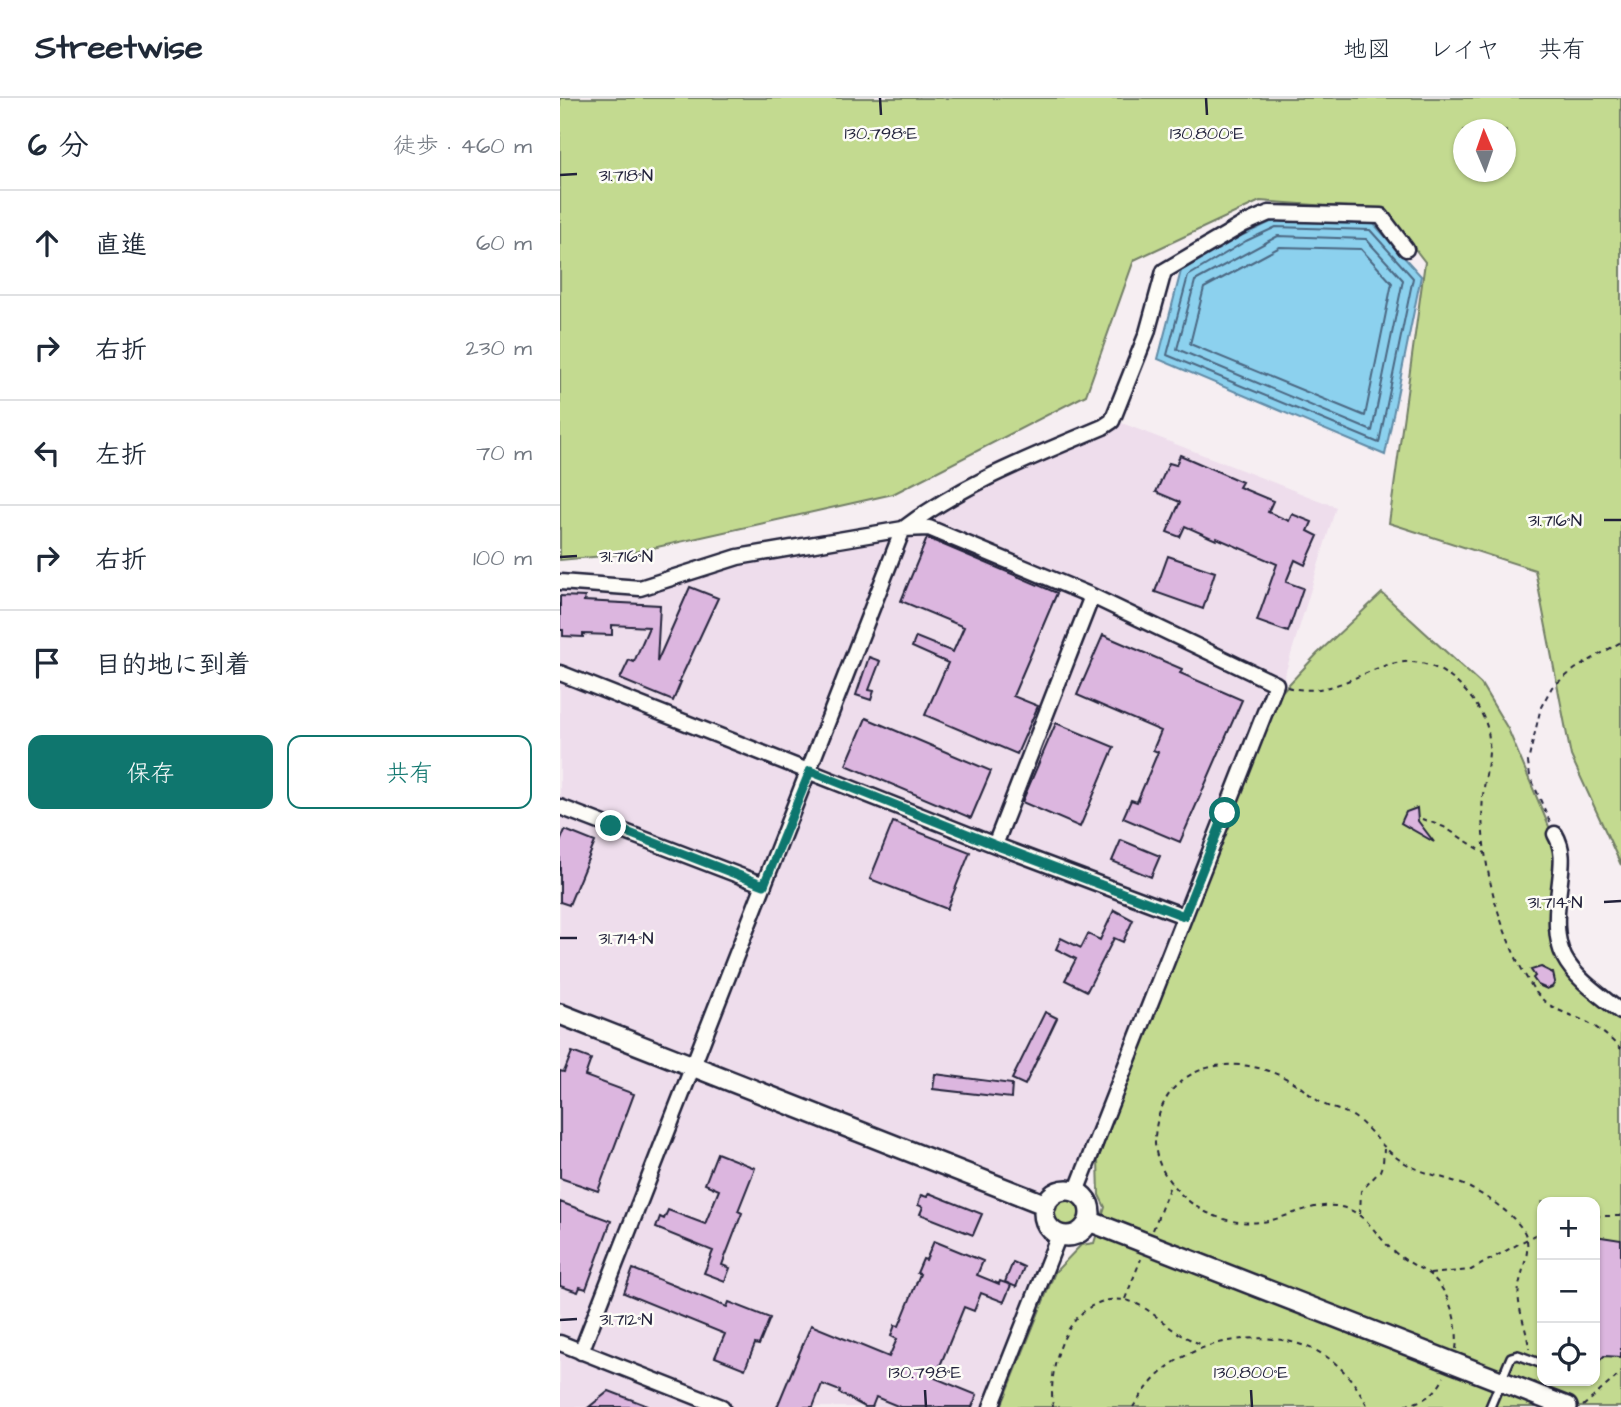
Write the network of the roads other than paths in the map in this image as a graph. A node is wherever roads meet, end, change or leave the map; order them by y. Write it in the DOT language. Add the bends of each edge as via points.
graph roads {
  1 [pos="1406,248"];
  2 [pos="903,529"];
  3 [pos="560,582"];
  4 [pos="1092,596"];
  5 [pos="560,673"];
  6 [pos="810,771"];
  7 [pos="560,807"];
  8 [pos="1555,834"];
  9 [pos="995,845"];
  10 [pos="764,885"];
  11 [pos="1184,916"];
  12 [pos="1621,1012"];
  13 [pos="560,1014"];
  14 [pos="692,1066"];
  15 [pos="1076,1192"];
  16 [pos="1046,1205"];
  17 [pos="1089,1221"];
  18 [pos="1059,1234"];
  19 [pos="560,1343"];
  20 [pos="581,1352"];
  21 [pos="1537,1362"];
  22 [pos="1501,1381"];
  23 [pos="722,1407"];
  24 [pos="991,1407"];
  25 [pos="1490,1407"];
  26 [pos="1567,1407"];
  1 -- 2 [label="street" via="1381,216 1269,213 1244,224 1164,271 1147,333 1112,421 988,475"];
  2 -- 3 [label="street" via="738,557 640,588"];
  2 -- 4 [label="street" via="929,528"];
  2 -- 6 [label="street"];
  4 -- 9 [label="street"];
  4 -- 11 [label="street" via="1276,684"];
  5 -- 6 [label="street"];
  6 -- 9 [label="street"];
  6 -- 10 [label="street"];
  7 -- 10 [label="street"];
  8 -- 12 [label="street" via="1562,850 1556,919 1563,958 1584,983"];
  9 -- 11 [label="street"];
  10 -- 14 [label="street"];
  11 -- 15 [label="street"];
  13 -- 14 [label="street"];
  14 -- 16 [label="street"];
  14 -- 20 [label="street"];
  15 -- 16 [label="street" via="1055,1194"];
  15 -- 17 [label="street" via="1087,1200"];
  16 -- 18 [label="street" via="1045,1219"];
  17 -- 18 [label="street" via="1074,1235"];
  17 -- 22 [label="street"];
  18 -- 24 [label="street"];
  19 -- 20 [label="street"];
  20 -- 23 [label="street"];
  21 -- 22 [label="lane" via="1511,1357"];
  22 -- 25 [label="lane"];
  22 -- 26 [label="street"];
}
